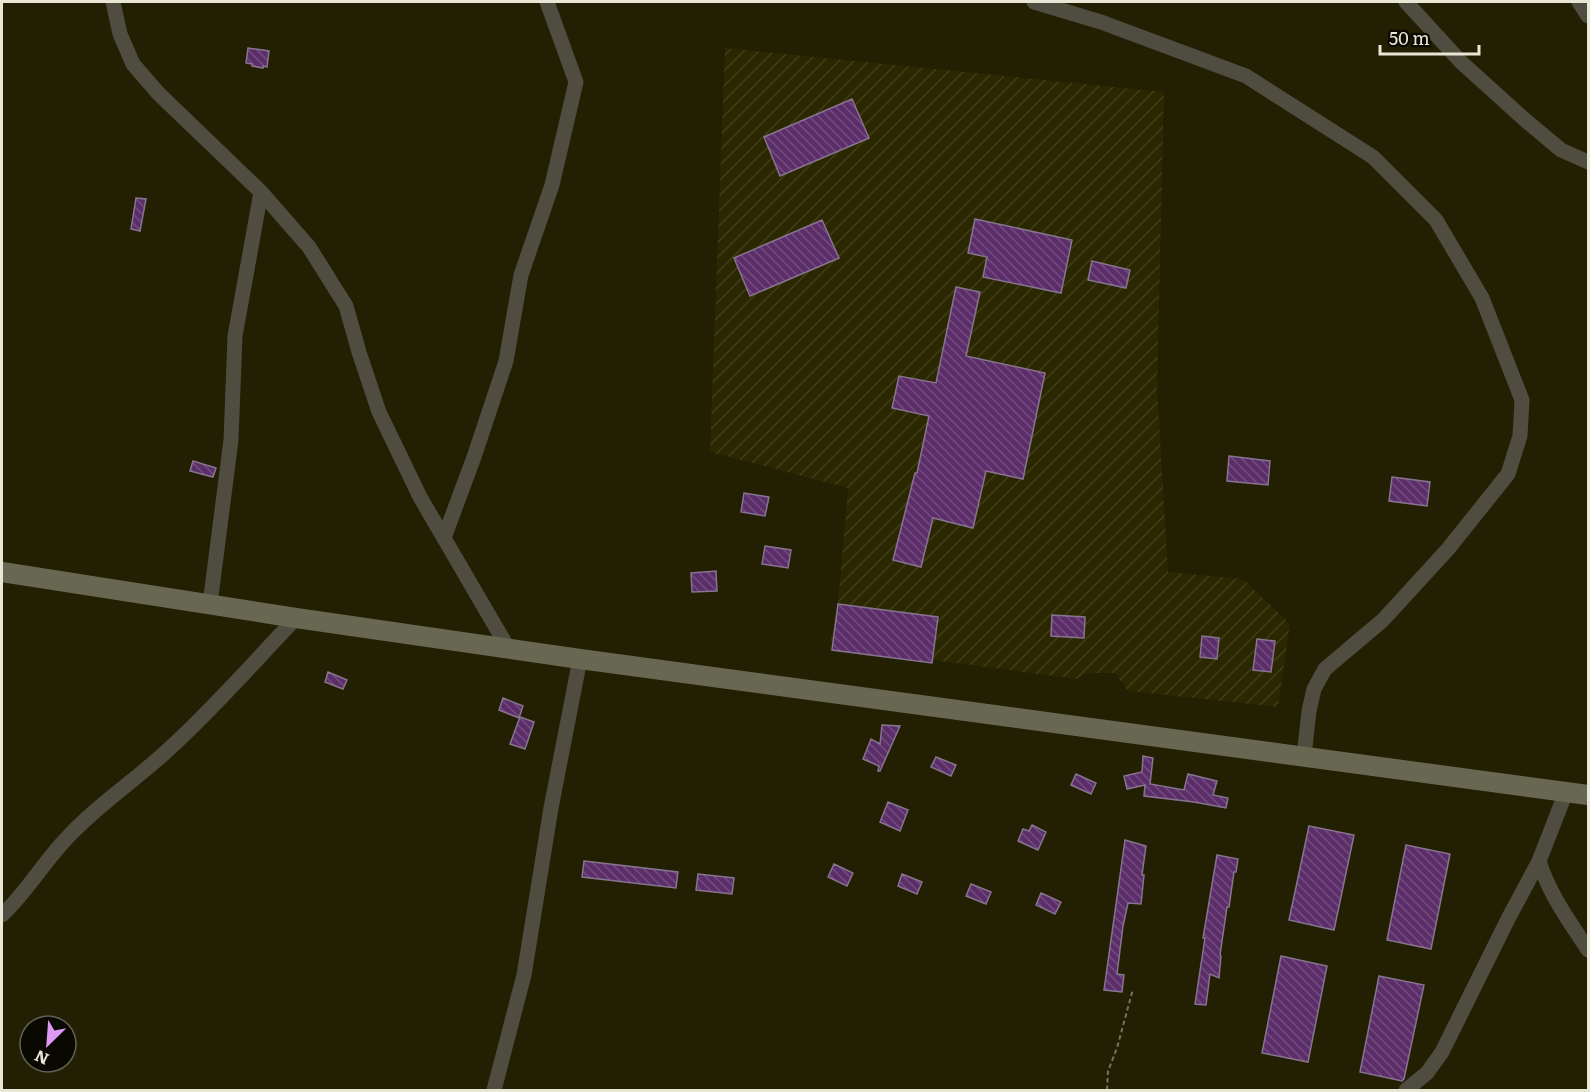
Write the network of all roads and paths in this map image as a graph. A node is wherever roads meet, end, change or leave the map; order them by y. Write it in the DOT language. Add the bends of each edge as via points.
graph roads {
  1 [pos="113,2"];
  2 [pos="547,2"];
  3 [pos="1034,2"];
  4 [pos="1406,2"];
  5 [pos="1579,2"];
  6 [pos="1588,16"];
  7 [pos="1588,162"];
  8 [pos="261,192"];
  9 [pos="444,538"];
  10 [pos="2,572"];
  11 [pos="210,604"];
  12 [pos="296,618"];
  13 [pos="508,648"];
  14 [pos="580,659"];
  15 [pos="1304,756"];
  16 [pos="1566,792"];
  17 [pos="1588,795"];
  18 [pos="1539,861"];
  19 [pos="2,915"];
  20 [pos="1588,950"];
  21 [pos="1133,989"];
  22 [pos="494,1090"];
  23 [pos="1107,1090"];
  24 [pos="1406,1090"];
  1 -- 8 [label="street" via="120,34 133,64"];
  2 -- 9 [label="street" via="576,82 552,185 521,275 506,361"];
  3 -- 15 [label="street" via="1101,22 1246,76 1373,157 1436,220 1482,298 1522,400 1520,436 1508,474 1448,549 1383,620 1325,669 1314,689"];
  4 -- 7 [label="street" via="1461,62 1524,119 1561,150"];
  5 -- 6 [label="street"];
  8 -- 9 [label="street" via="309,247 346,306 379,412"];
  8 -- 11 [label="street" via="235,336 231,440"];
  9 -- 13 [label="street"];
  10 -- 11 [label="main road"];
  11 -- 12 [label="main road"];
  12 -- 13 [label="main road"];
  12 -- 19 [label="street" via="168,750 66,839"];
  13 -- 14 [label="main road"];
  14 -- 15 [label="main road"];
  14 -- 22 [label="street" via="551,808 525,975"];
  15 -- 16 [label="main road"];
  16 -- 17 [label="main road"];
  16 -- 18 [label="street"];
  18 -- 20 [label="street" via="1544,878"];
  18 -- 24 [label="street" via="1442,1052 1427,1073"];
  21 -- 23 [label="path" via="1108,1071"];
}
